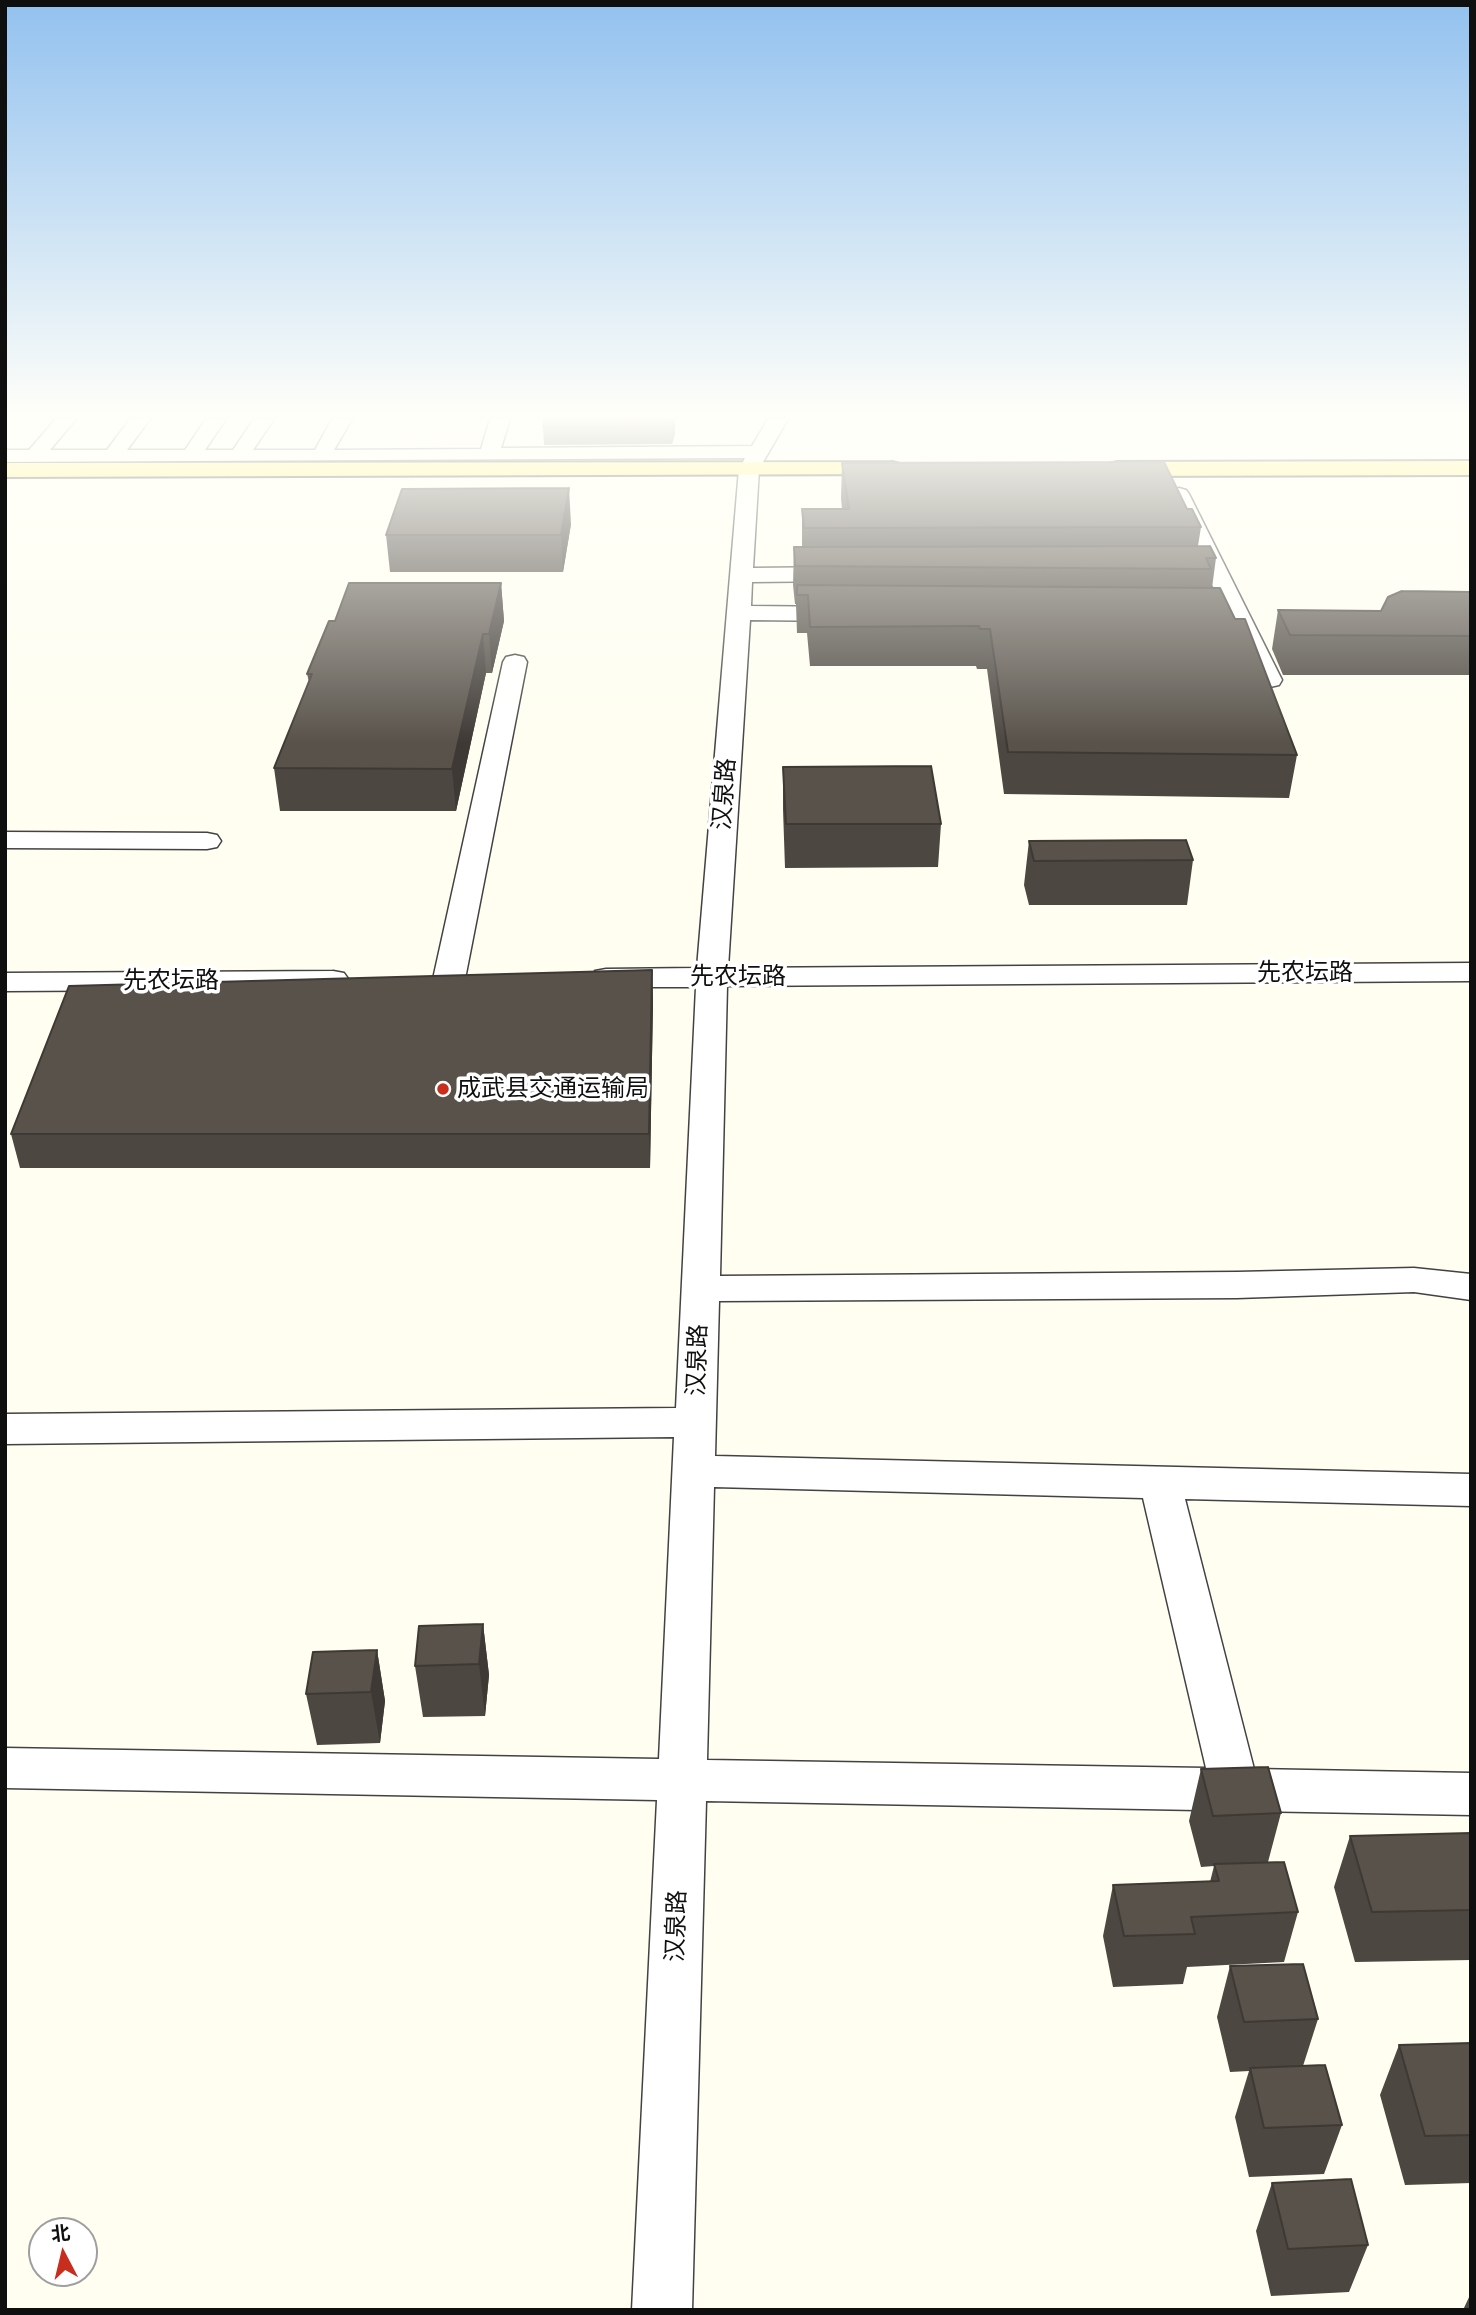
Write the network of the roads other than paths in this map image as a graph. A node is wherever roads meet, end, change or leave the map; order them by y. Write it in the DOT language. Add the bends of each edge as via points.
graph roads {
  1 [pos="746,527"];
  2 [pos="1195,527"];
  3 [pos="864,574"];
  4 [pos="1191,574"];
  5 [pos="1218,574"];
  6 [pos="741,575"];
  7 [pos="738,613"];
  8 [pos="863,614"];
  9 [pos="1170,617"];
  10 [pos="1239,617"];
  11 [pos="515,662"];
  12 [pos="1270,680"];
  13 [pos="5,840"];
  14 [pos="207,841"];
  15 [pos="1471,972"];
  16 [pos="712,977"];
  17 [pos="573,978"];
  18 [pos="449,979"];
  19 [pos="365,980"];
  20 [pos="5,982"];
  21 [pos="1471,1287"];
  22 [pos="700,1289"];
  23 [pos="695,1422"];
  24 [pos="5,1429"];
  25 [pos="693,1472"];
  26 [pos="1160,1482"];
  27 [pos="1471,1490"];
  28 [pos="5,1768"];
  29 [pos="682,1780"];
  30 [pos="1235,1790"];
  31 [pos="1471,1794"];
  32 [pos="662,2310"];
  1 -- 6 [label="street, 汉泉路"];
  2 -- 5 [label="street"];
  3 -- 6 [label="street"];
  4 -- 5 [label="street"];
  5 -- 10 [label="street"];
  6 -- 7 [label="street, 汉泉路"];
  7 -- 8 [label="street"];
  7 -- 16 [label="street, 汉泉路"];
  9 -- 10 [label="street"];
  10 -- 12 [label="street"];
  11 -- 18 [label="street"];
  13 -- 14 [label="street"];
  15 -- 16 [label="street, 先农坛路"];
  16 -- 17 [label="street, 先农坛路"];
  16 -- 22 [label="street, 汉泉路"];
  19 -- 20 [label="street, 先农坛路"];
  21 -- 22 [label="street" via="1414,1280"];
  22 -- 23 [label="street, 汉泉路"];
  23 -- 24 [label="street"];
  23 -- 25 [label="street, 汉泉路"];
  25 -- 26 [label="street"];
  25 -- 29 [label="street, 汉泉路"];
  26 -- 27 [label="street"];
  26 -- 30 [label="street"];
  28 -- 29 [label="street"];
  29 -- 30 [label="street"];
  29 -- 32 [label="street, 汉泉路"];
  30 -- 31 [label="street"];
}
